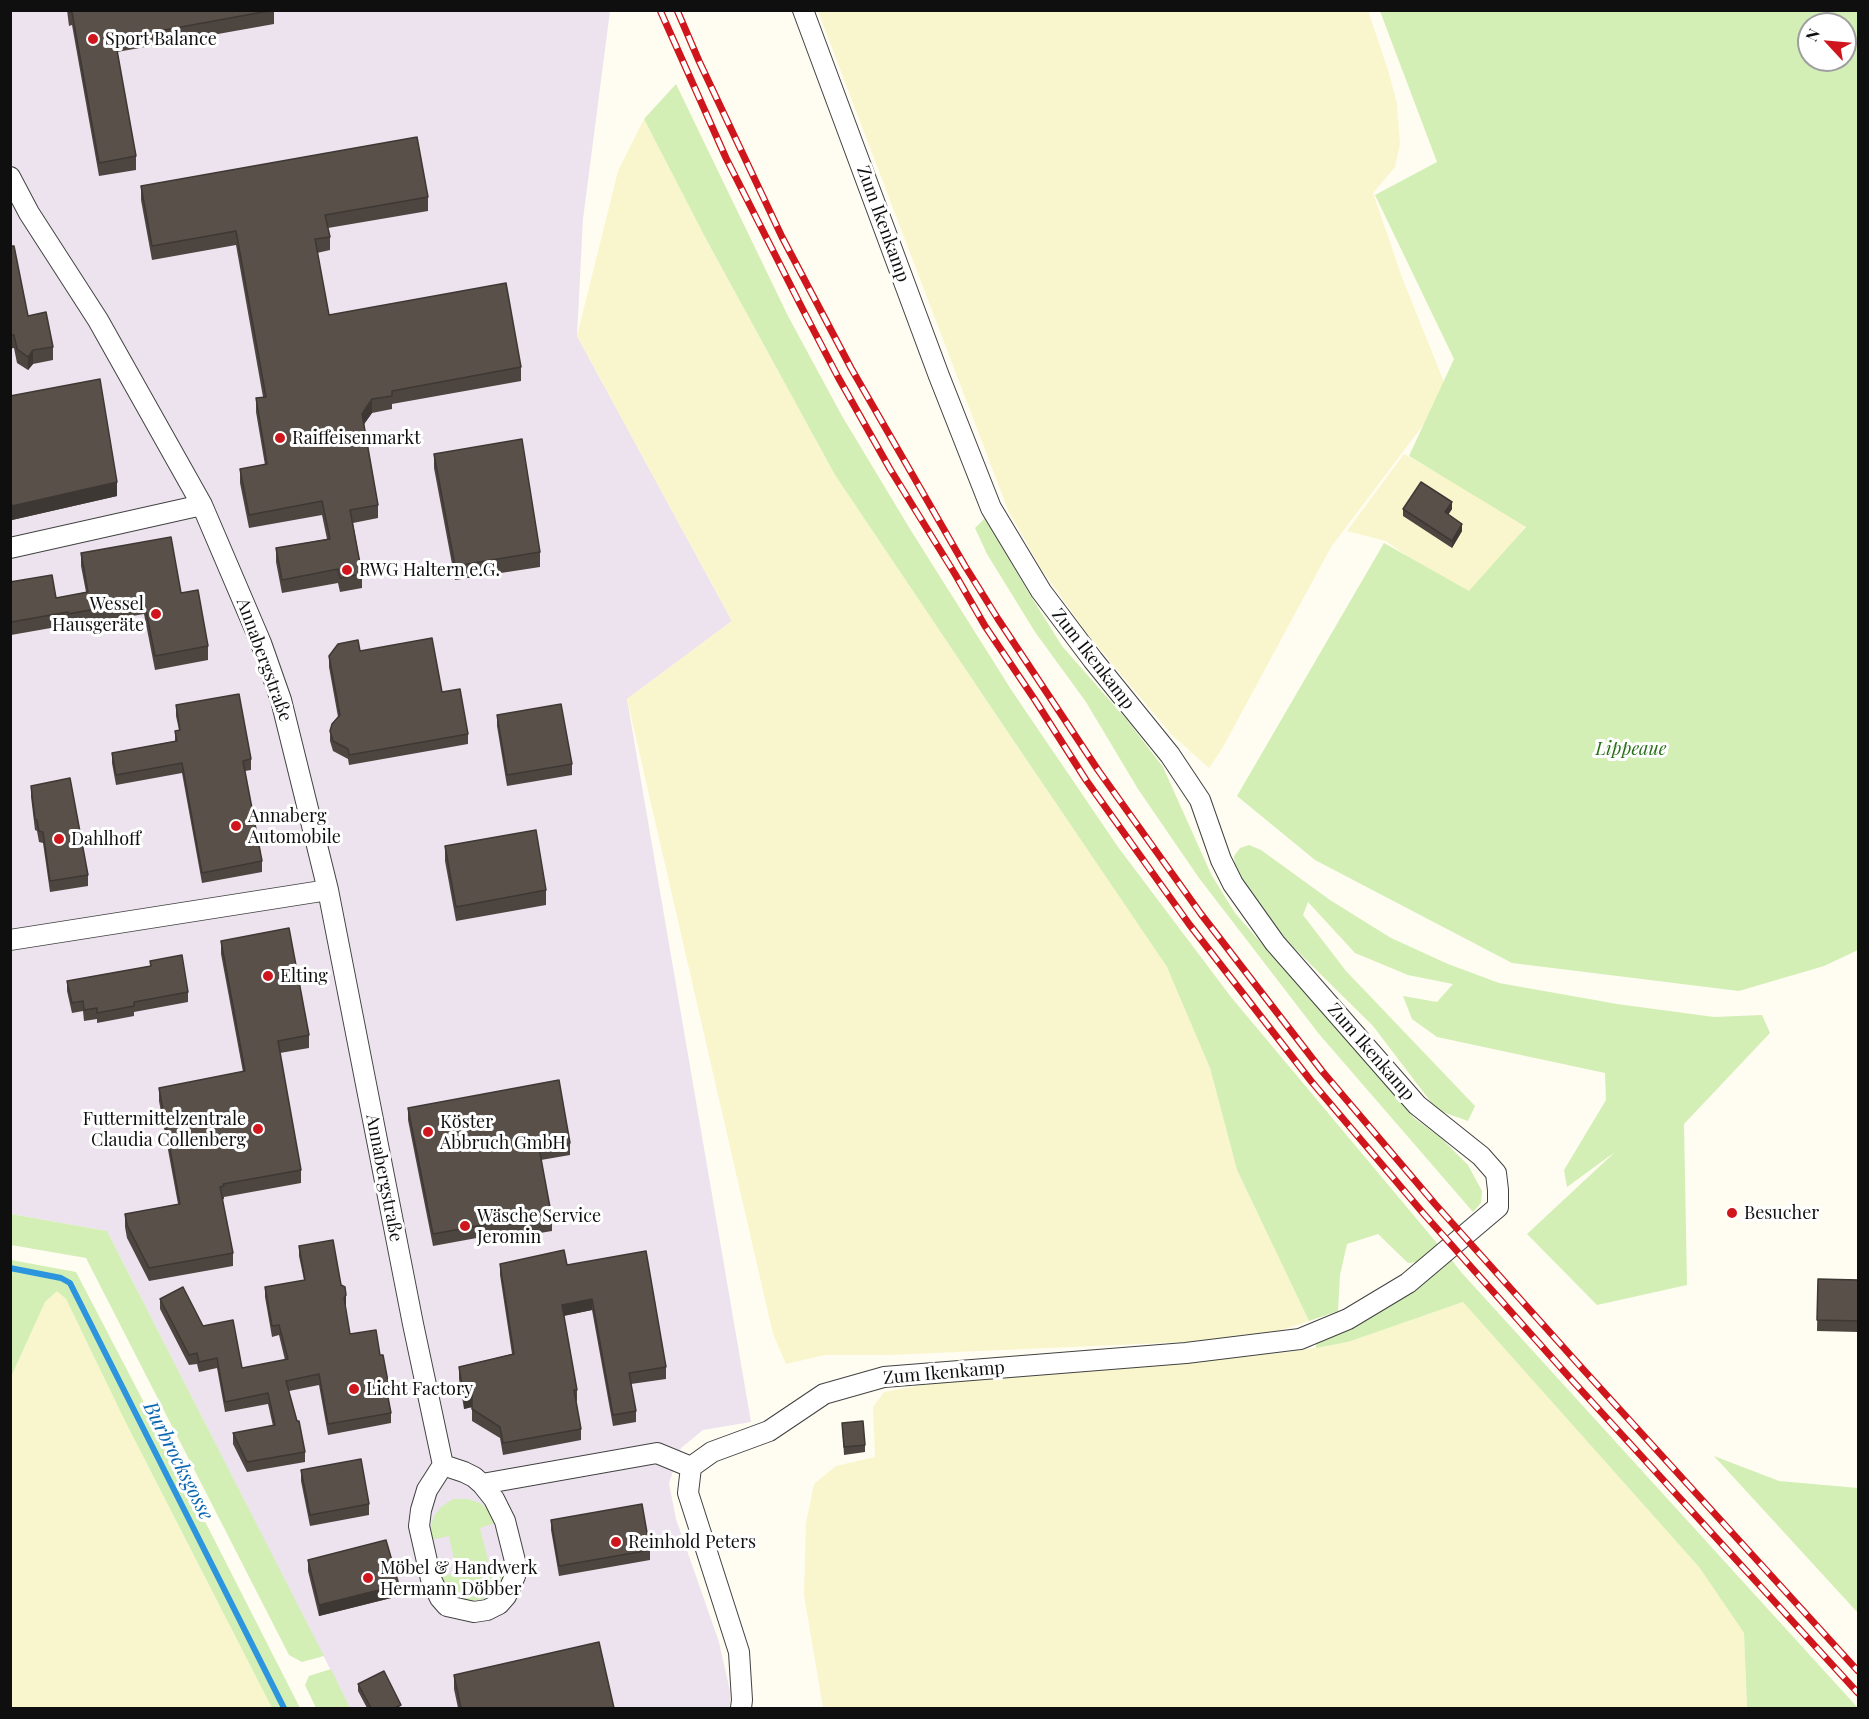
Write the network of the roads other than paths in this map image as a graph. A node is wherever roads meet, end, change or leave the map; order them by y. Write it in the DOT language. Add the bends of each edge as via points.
graph roads {
  1 [pos="803,10"];
  2 [pos="10,177"];
  3 [pos="202,505"];
  4 [pos="10,548"];
  5 [pos="328,890"];
  6 [pos="10,940"];
  7 [pos="443,1465"];
  8 [pos="691,1467"];
  9 [pos="482,1484"];
  10 [pos="741,1708"];
  1 -- 8 [label="street, Zum Ikenkamp" via="991,508 1041,591 1170,754 1200,800 1233,884 1275,943 1417,1105 1481,1156 1496,1173 1498,1207 1408,1282 1348,1319 1300,1339 1186,1353 884,1377 824,1394 769,1431 712,1452"];
  2 -- 3 [label="street, Annabergstraße" via="98,320"];
  3 -- 4 [label="street"];
  3 -- 5 [label="street, Annabergstraße" via="281,700"];
  5 -- 6 [label="street"];
  5 -- 7 [label="street, Annabergstraße"];
  7 -- 9 [label="street"];
  7 -- 9 [label="street" via="427,1490 419,1526 431,1579 440,1598 447,1606 474,1612 499,1604 515,1576 516,1565 503,1515"];
  8 -- 9 [label="street" via="657,1453"];
  8 -- 10 [label="street" via="688,1493 739,1652"];
}
